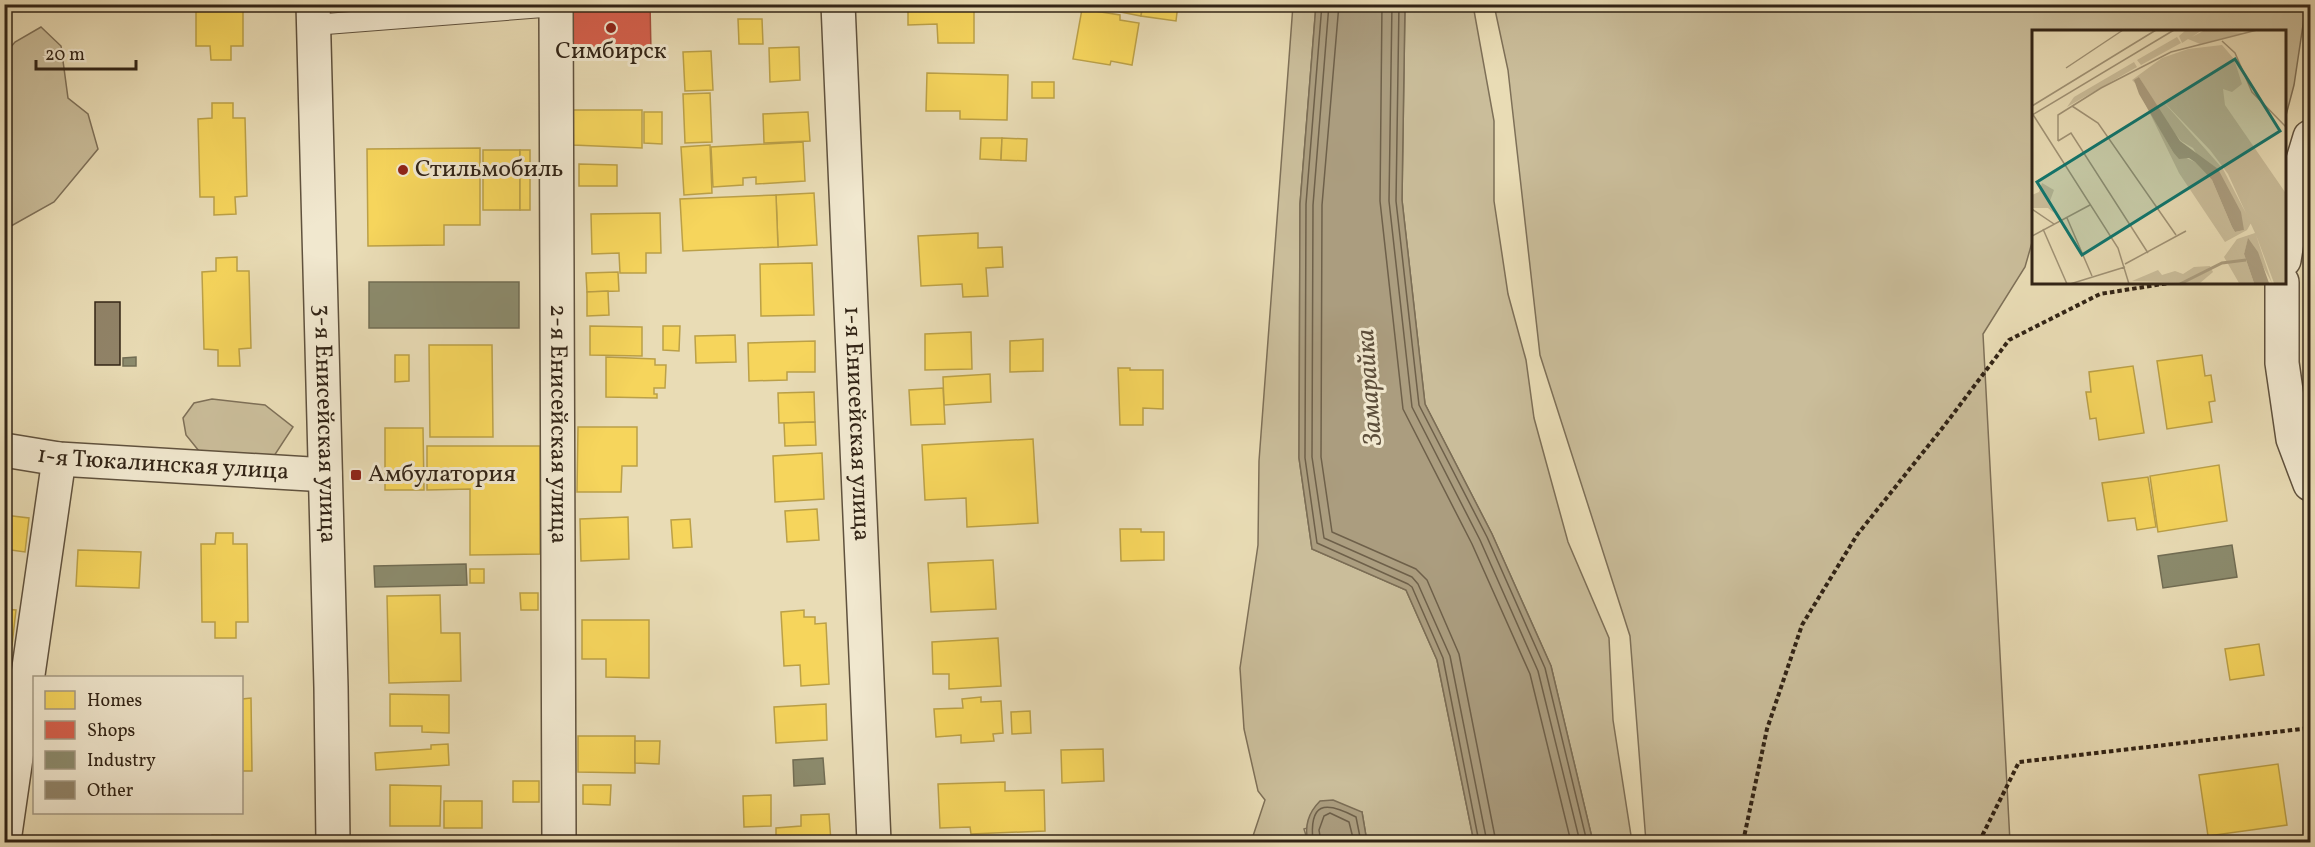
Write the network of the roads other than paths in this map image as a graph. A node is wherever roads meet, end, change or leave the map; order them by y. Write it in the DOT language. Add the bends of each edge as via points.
graph roads {
  1 [pos="838,4"];
  2 [pos="556,5"];
  3 [pos="313,15"];
  4 [pos="2310,137"];
  5 [pos="2285,249"];
  6 [pos="2282,284"];
  7 [pos="4,450"];
  8 [pos="59,459"];
  9 [pos="325,473"];
  10 [pos="2310,484"];
  11 [pos="4,841"];
  12 [pos="333,843"];
  13 [pos="559,843"];
  14 [pos="874,843"];
  1 -- 14 [label="street, 1-я Енисейская улица"];
  2 -- 3 [label="lane"];
  2 -- 13 [label="street, 2-я Енисейская улица"];
  3 -- 9 [label="street, 3-я Енисейская улица"];
  4 -- 5 [label="street" via="2297,180"];
  6 -- 10 [label="street" via="2282,363 2293,439"];
  7 -- 8 [label="street, 1-я Тюкалинская улица"];
  8 -- 9 [label="street, 1-я Тюкалинская улица"];
  8 -- 11 [label="street"];
  9 -- 12 [label="street, 3-я Енисейская улица"];
}
